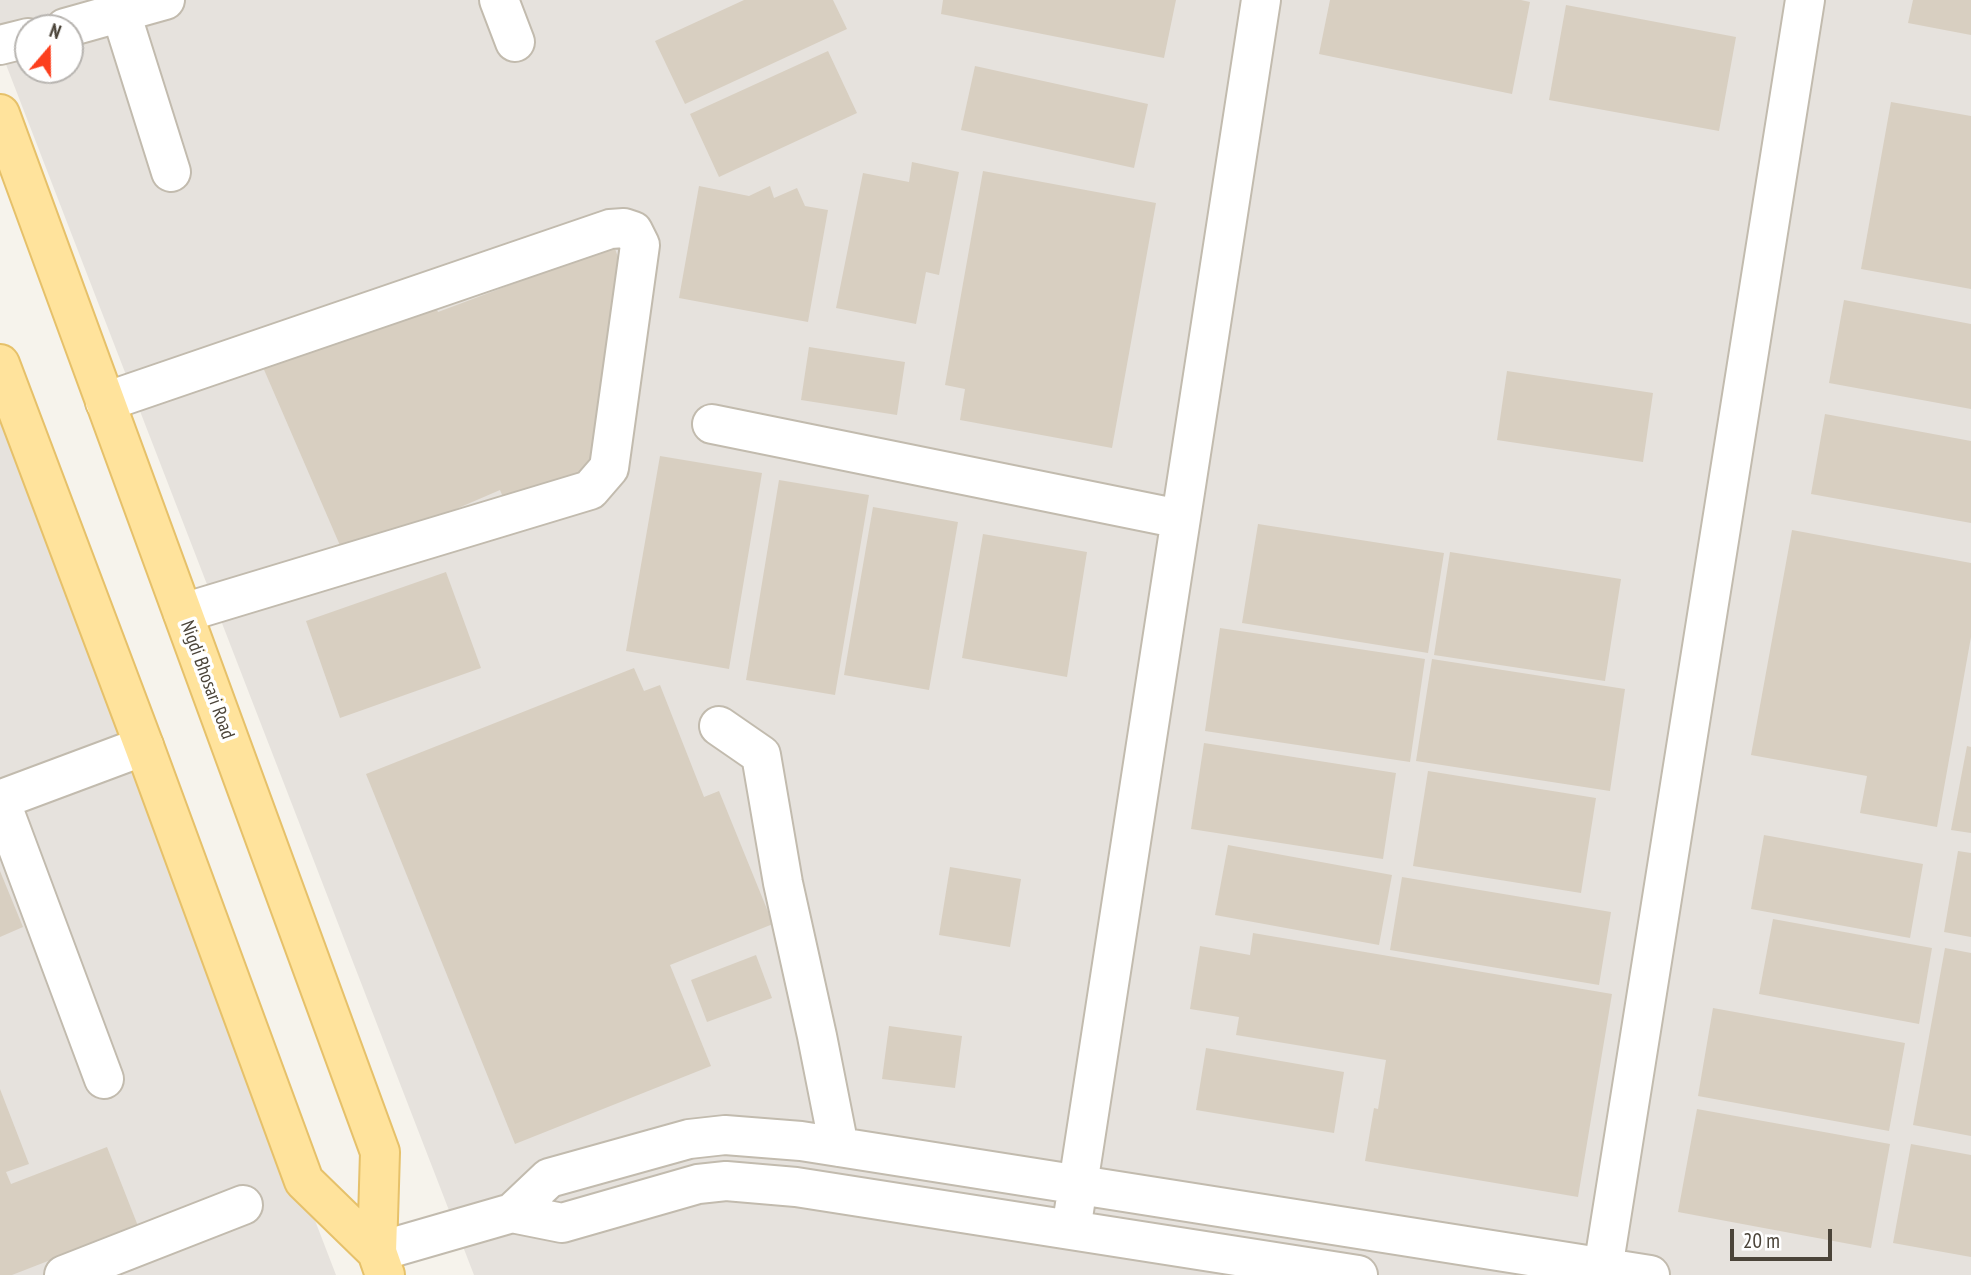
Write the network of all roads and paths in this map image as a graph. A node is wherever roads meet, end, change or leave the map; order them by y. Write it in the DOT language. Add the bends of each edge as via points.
graph roads {
  1 [pos="165,0"];
  2 [pos="499,0"];
  3 [pos="1261,0"];
  4 [pos="1805,0"];
  5 [pos="121,13"];
  6 [pos="84,23"];
  7 [pos="515,42"];
  8 [pos="0,114"];
  9 [pos="171,172"];
  10 [pos="0,364"];
  11 [pos="105,402"];
  12 [pos="712,424"];
  13 [pos="1180,519"];
  14 [pos="183,613"];
  15 [pos="719,726"];
  16 [pos="144,746"];
  17 [pos="1,799"];
  18 [pos="104,1079"];
  19 [pos="839,1147"];
  20 [pos="1077,1185"];
  21 [pos="243,1205"];
  22 [pos="512,1213"];
  23 [pos="1071,1230"];
  24 [pos="381,1264"];
  25 [pos="1603,1271"];
  26 [pos="64,1275"];
  27 [pos="1358,1275"];
  28 [pos="1650,1275"];
  1 -- 5 [label="street"];
  2 -- 7 [label="street"];
  3 -- 13 [label="street"];
  4 -- 25 [label="street"];
  5 -- 6 [label="street"];
  5 -- 9 [label="street"];
  8 -- 11 [label="main road, Nigdi Bhosari Road"];
  10 -- 16 [label="main road"];
  11 -- 14 [label="main road, Nigdi Bhosari Road"];
  11 -- 14 [label="street" via="610,229 633,231 639,245 609,468 590,491"];
  12 -- 13 [label="street"];
  13 -- 20 [label="street"];
  14 -- 24 [label="main road, Nigdi Bhosari Road" via="380,1152"];
  15 -- 19 [label="street" via="761,755"];
  16 -- 17 [label="street"];
  16 -- 24 [label="main road" via="304,1181"];
  17 -- 18 [label="street"];
  19 -- 20 [label="street"];
  19 -- 22 [label="street" via="725,1135 689,1139 549,1178"];
  20 -- 23 [label="street"];
  20 -- 25 [label="street"];
  21 -- 26 [label="street"];
  22 -- 23 [label="street" via="562,1223 698,1184 726,1181 796,1187"];
  22 -- 24 [label="street"];
  23 -- 27 [label="street"];
  25 -- 28 [label="street"];
}
